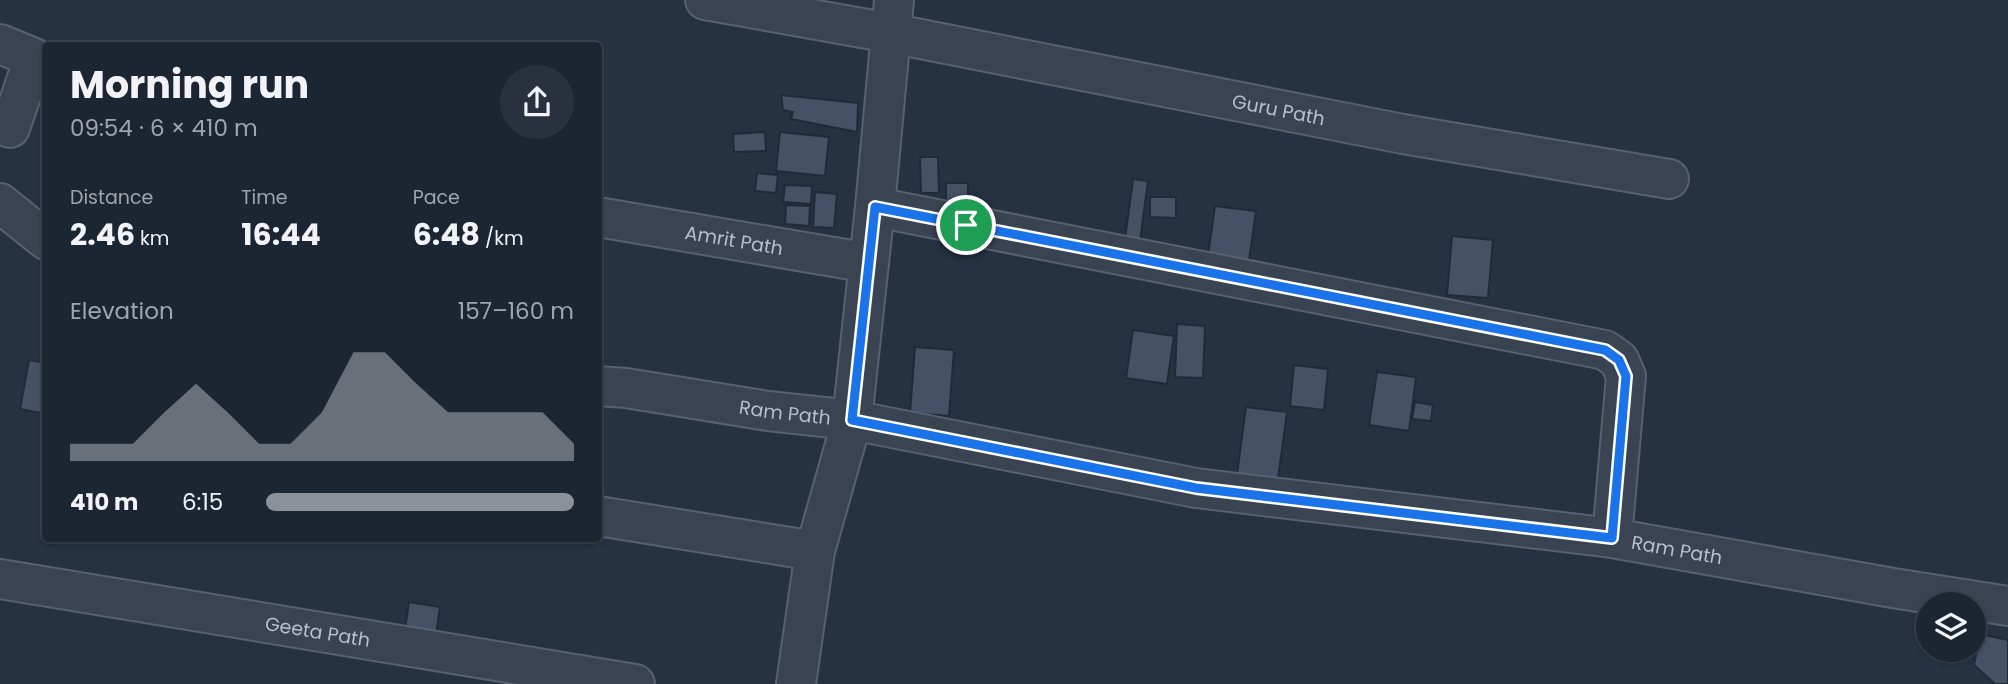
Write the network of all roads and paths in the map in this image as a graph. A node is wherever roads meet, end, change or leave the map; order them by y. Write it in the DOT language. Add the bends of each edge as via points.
graph roads {
  1 [pos="705,0"];
  2 [pos="892,16"];
  3 [pos="26,55"];
  4 [pos="10,128"];
  5 [pos="1669,179"];
  6 [pos="0,204"];
  7 [pos="875,207"];
  8 [pos="602,217"];
  9 [pos="42,237"];
  10 [pos="869,263"];
  11 [pos="602,387"];
  12 [pos="852,420"];
  13 [pos="602,517"];
  14 [pos="1612,538"];
  15 [pos="815,551"];
  16 [pos="0,579"];
  17 [pos="2008,606"];
  18 [pos="635,684"];
  19 [pos="796,684"];
  1 -- 2 [label="street, Guru Path"];
  2 -- 5 [label="street, Guru Path" via="1403,134"];
  2 -- 7 [label="street"];
  3 -- 4 [label="street"];
  6 -- 9 [label="street"];
  7 -- 10 [label="street"];
  7 -- 14 [label="street" via="1605,350 1619,360 1626,376"];
  8 -- 10 [label="street, Amrit Path"];
  10 -- 12 [label="street"];
  11 -- 12 [label="street, Ram Path"];
  12 -- 14 [label="street, Ram Path" via="1196,488"];
  12 -- 15 [label="street"];
  13 -- 15 [label="street"];
  14 -- 17 [label="street, Ram Path"];
  15 -- 19 [label="street"];
  16 -- 18 [label="street, Geeta Path"];
}
